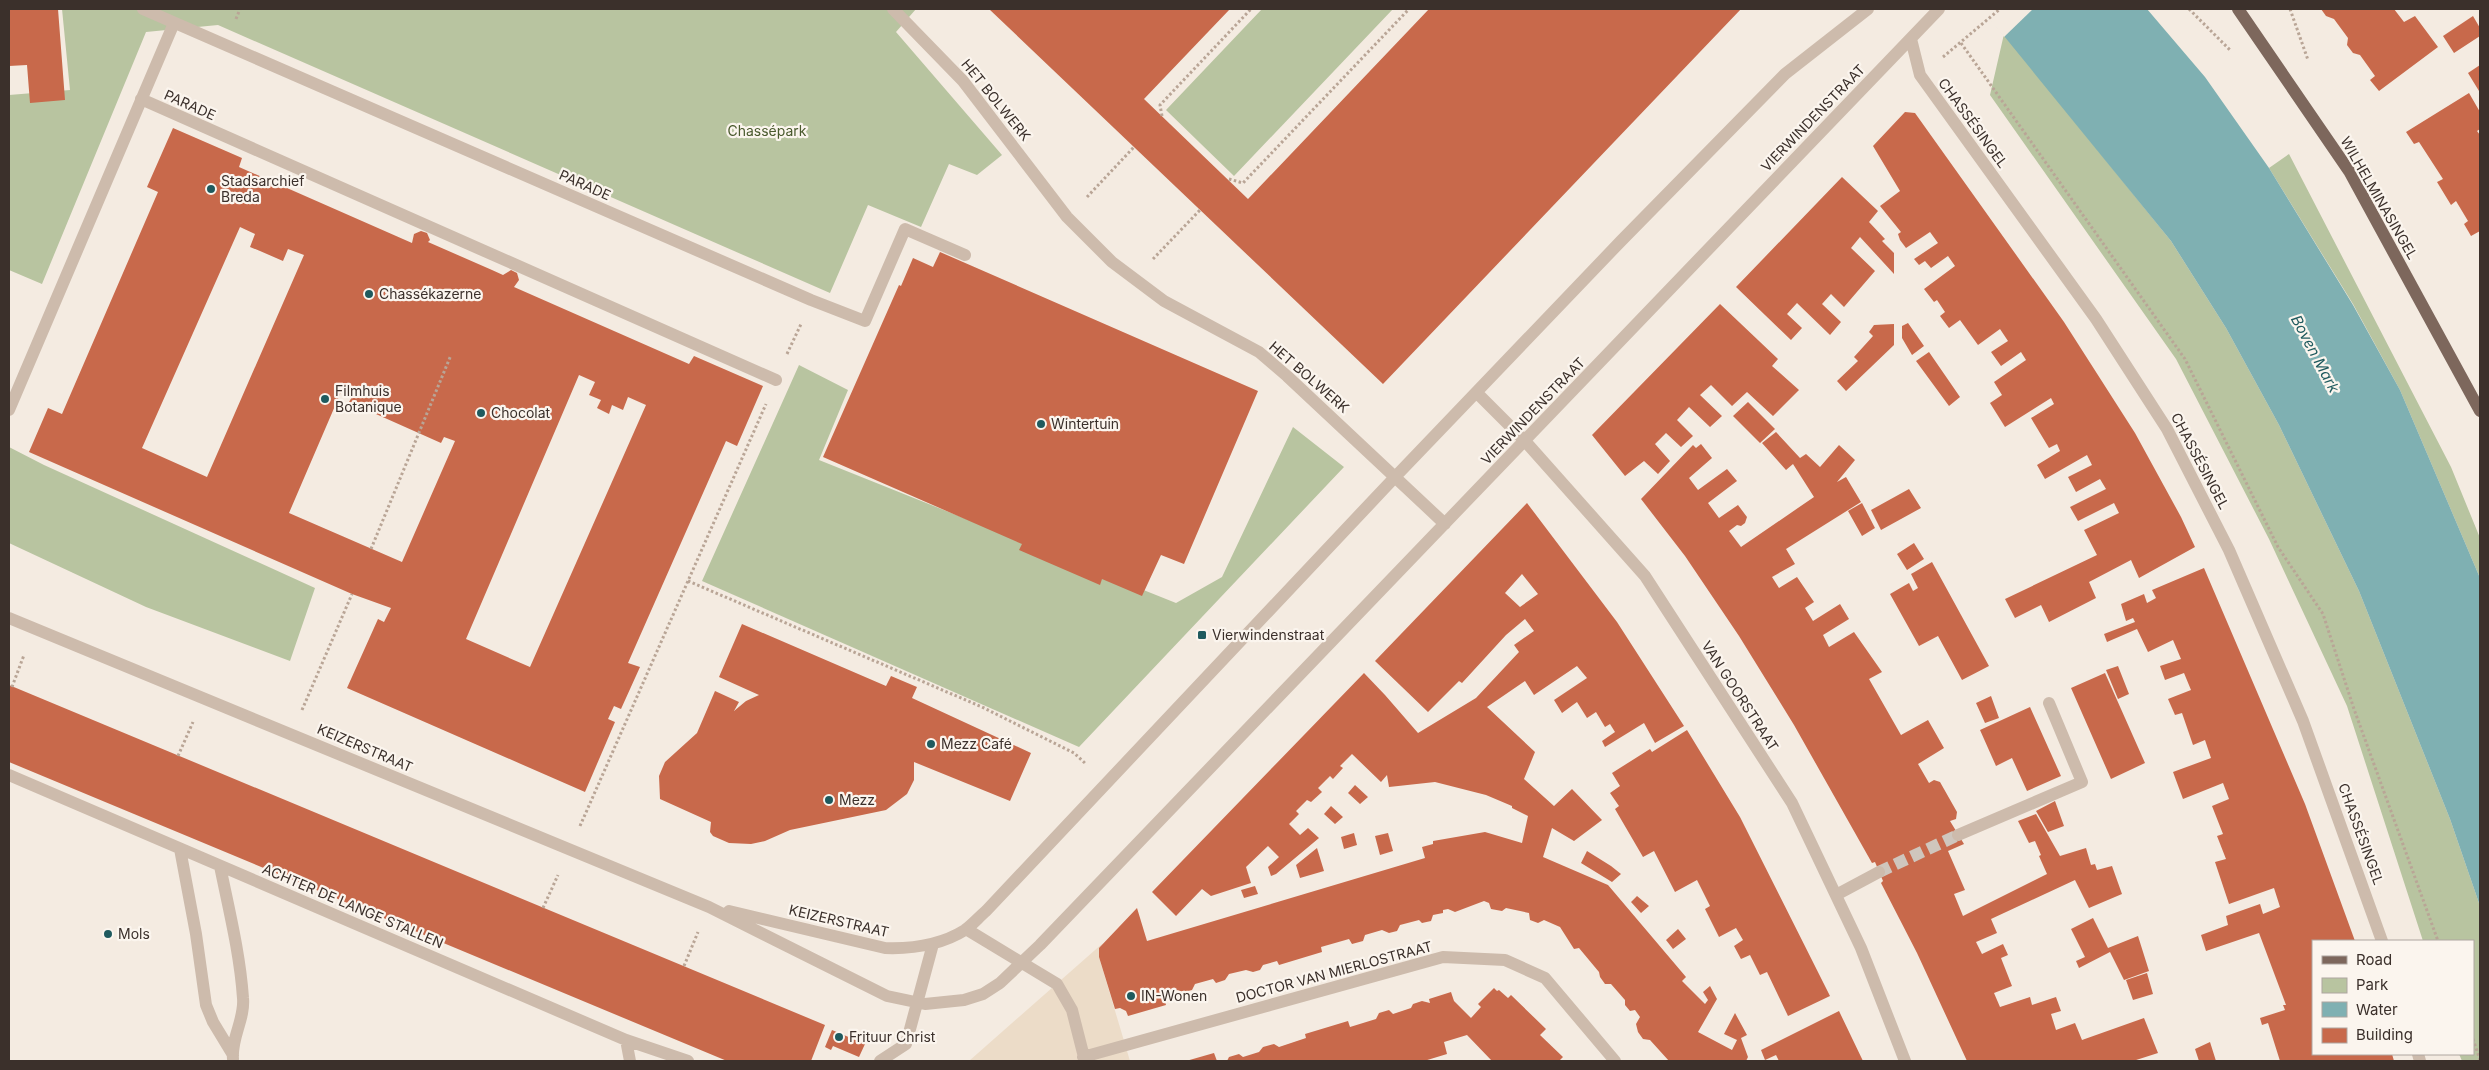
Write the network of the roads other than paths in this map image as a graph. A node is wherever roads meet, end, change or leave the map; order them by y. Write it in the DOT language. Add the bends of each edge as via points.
graph roads {
  1 [pos="143,9"];
  2 [pos="893,9"];
  3 [pos="1868,9"];
  4 [pos="1939,9"];
  5 [pos="2238,9"];
  6 [pos="174,23"];
  7 [pos="1911,39"];
  8 [pos="141,99"];
  9 [pos="965,255"];
  10 [pos="776,380"];
  11 [pos="1477,393"];
  12 [pos="9,410"];
  13 [pos="2480,411"];
  14 [pos="1525,440"];
  15 [pos="1396,476"];
  16 [pos="1445,524"];
  17 [pos="9,618"];
  18 [pos="2049,703"];
  19 [pos="9,775"];
  20 [pos="1958,835"];
  21 [pos="180,849"];
  22 [pos="220,866"];
  23 [pos="1879,872"];
  24 [pos="1836,895"];
  25 [pos="709,907"];
  26 [pos="966,929"];
  27 [pos="2382,940"];
  28 [pos="933,944"];
  29 [pos="1022,963"];
  30 [pos="917,1003"];
  31 [pos="944,1004"];
  32 [pos="626,1040"];
  33 [pos="233,1058"];
  34 [pos="1084,1059"];
  35 [pos="630,1061"];
  36 [pos="688,1061"];
  37 [pos="880,1061"];
  38 [pos="1615,1061"];
  39 [pos="1905,1061"];
  1 -- 6 [label="street, PARADE"];
  2 -- 15 [label="street, HET BOLWERK" via="963,81 1068,217 1133,280 1259,352"];
  3 -- 11 [label="street" via="1785,74"];
  4 -- 7 [label="street, VIERWINDENSTRAAT"];
  5 -- 13 [label="main road, WILHELMINASINGEL" via="2349,171"];
  6 -- 8 [label="street"];
  6 -- 9 [label="street, PARADE" via="865,321 905,229"];
  7 -- 14 [label="street, VIERWINDENSTRAAT"];
  7 -- 27 [label="street, CHASSÉSINGEL" via="1920,75 2096,319 2167,429 2198,489 2303,720"];
  8 -- 10 [label="street, PARADE"];
  8 -- 12 [label="street"];
  11 -- 14 [label="street, VAN GOORSTRAAT"];
  11 -- 15 [label="street"];
  14 -- 16 [label="street, VIERWINDENSTRAAT"];
  14 -- 24 [label="street, VAN GOORSTRAAT" via="1645,576 1792,804"];
  15 -- 16 [label="street, HET BOLWERK"];
  15 -- 26 [label="street"];
  16 -- 29 [label="street, VIERWINDENSTRAAT"];
  17 -- 25 [label="street, KEIZERSTRAAT"];
  18 -- 20 [label="street" via="2082,782"];
  19 -- 21 [label="street, ACHTER DE LANGE STALLEN"];
  21 -- 22 [label="street, ACHTER DE LANGE STALLEN"];
  21 -- 33 [label="street" via="206,1005"];
  22 -- 32 [label="street, ACHTER DE LANGE STALLEN"];
  22 -- 33 [label="street" via="243,1000 242,1021"];
  23 -- 24 [label="street"];
  24 -- 39 [label="street, VAN GOORSTRAAT" via="1861,948"];
  25 -- 28 [label="street, KEIZERSTRAAT" via="885,948 904,949"];
  25 -- 30 [label="street, KEIZERSTRAAT" via="868,989"];
  26 -- 28 [label="street"];
  26 -- 29 [label="street"];
  28 -- 30 [label="street"];
  29 -- 31 [label="street, VIERWINDENSTRAAT" via="982,994"];
  29 -- 34 [label="street" via="1056,984 1072,1010"];
  30 -- 31 [label="street, KEIZERSTRAAT"];
  30 -- 37 [label="street" via="906,1044"];
  32 -- 35 [label="street"];
  32 -- 36 [label="street, ACHTER DE LANGE STALLEN"];
  34 -- 38 [label="street, DOCTOR VAN MIERLOSTRAAT" via="1442,957 1505,960 1545,978"];
}
